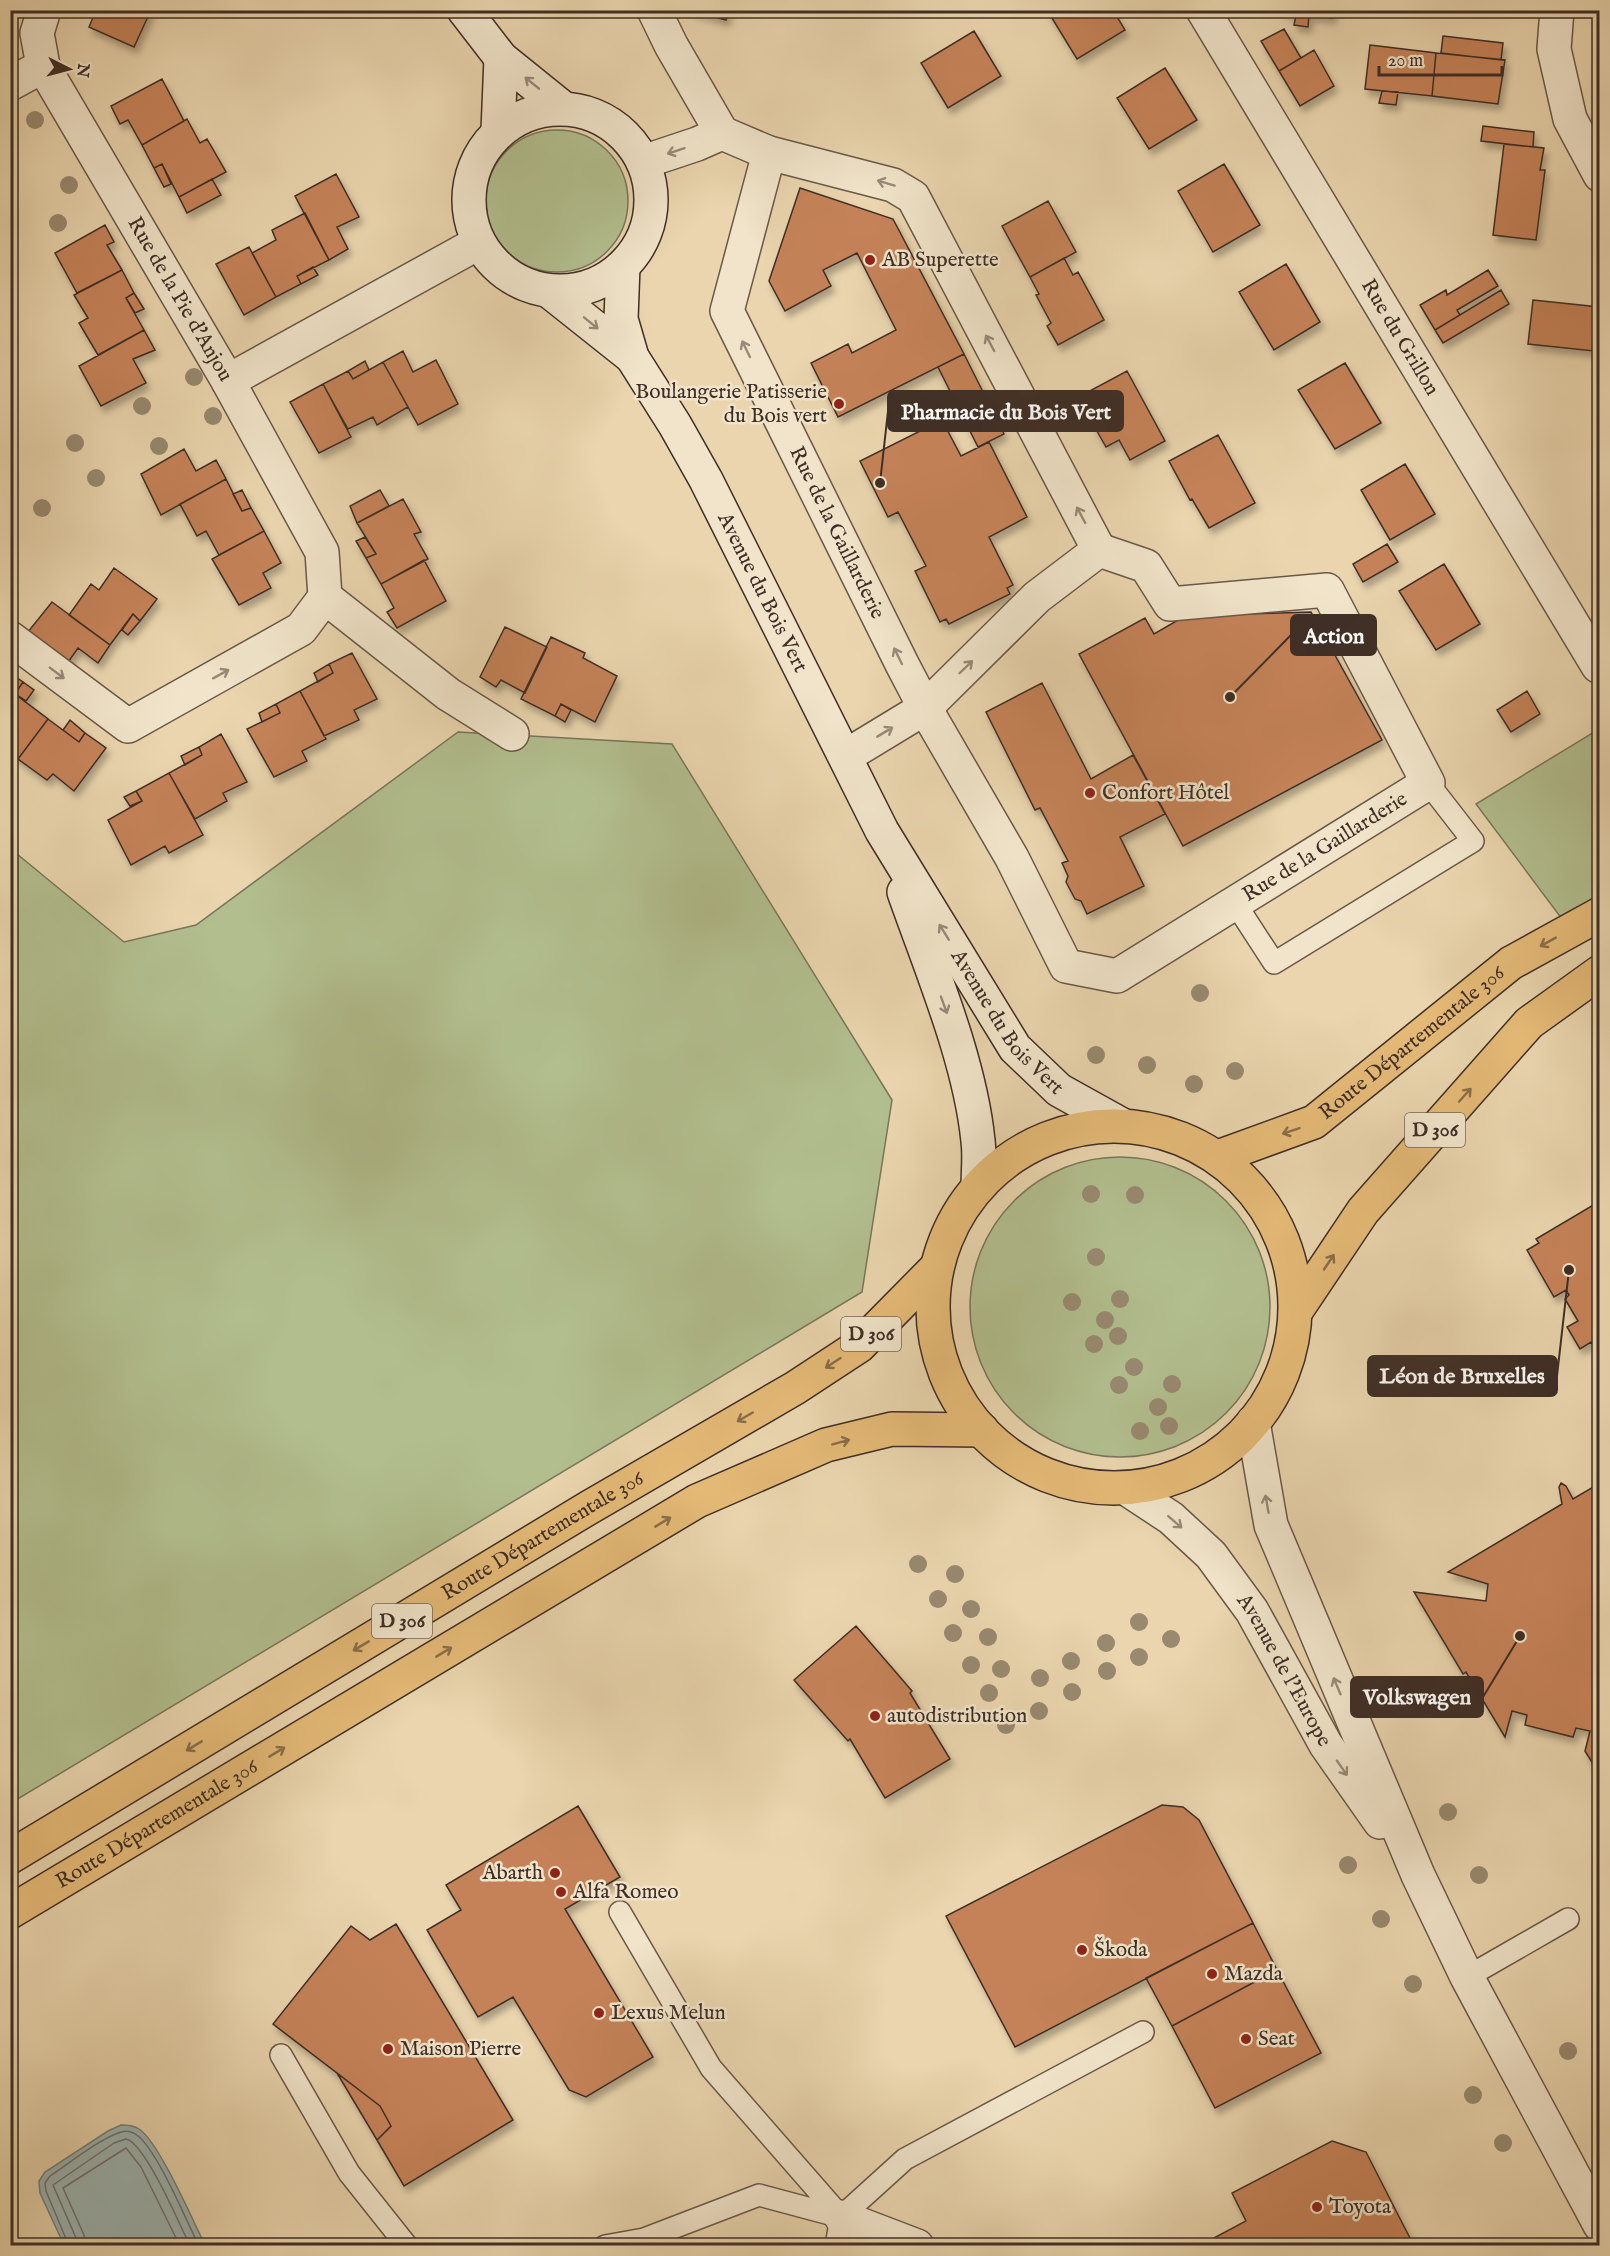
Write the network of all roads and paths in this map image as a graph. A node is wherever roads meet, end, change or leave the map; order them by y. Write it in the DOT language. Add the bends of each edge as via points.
graph roads {
  1 [pos="44,10"];
  2 [pos="464,10"];
  3 [pos="654,10"];
  4 [pos="1203,10"];
  5 [pos="1557,10"];
  6 [pos="501,58"];
  7 [pos="43,66"];
  8 [pos="10,84"];
  9 [pos="563,108"];
  10 [pos="498,131"];
  11 [pos="722,133"];
  12 [pos="769,153"];
  13 [pos="643,162"];
  14 [pos="1599,175"];
  15 [pos="478,243"];
  16 [pos="623,266"];
  17 [pos="549,291"];
  18 [pos="632,357"];
  19 [pos="228,381"];
  20 [pos="1099,550"];
  21 [pos="326,597"];
  22 [pos="10,638"];
  23 [pos="1598,666"];
  24 [pos="925,708"];
  25 [pos="512,734"];
  26 [pos="846,756"];
  27 [pos="1428,783"];
  28 [pos="882,831"];
  29 [pos="1234,903"];
  30 [pos="1599,914"];
  31 [pos="1599,972"];
  32 [pos="1122,1125"];
  33 [pos="1218,1157"];
  34 [pos="978,1187"];
  35 [pos="937,1268"];
  36 [pos="1296,1311"];
  37 [pos="1253,1422"];
  38 [pos="982,1430"];
  39 [pos="1127,1489"];
  40 [pos="10,1857"];
  41 [pos="1418,1875"];
  42 [pos="10,1912"];
  43 [pos="620,1912"];
  44 [pos="1568,1919"];
  45 [pos="1467,1977"];
  46 [pos="1143,2032"];
  47 [pos="281,2055"];
  48 [pos="1599,2225"];
  49 [pos="838,2231"];
  50 [pos="407,2246"];
  51 [pos="606,2246"];
  52 [pos="917,2246"];
  1 -- 7 [label="street" via="37,33"];
  2 -- 6 [label="street"];
  3 -- 11 [label="street"];
  4 -- 23 [label="street, Rue du Grillon"];
  5 -- 14 [label="street" via="1554,50 1570,119"];
  9 -- 6 [label="street, one-way"];
  6 -- 10 [label="street"];
  7 -- 8 [label="street"];
  7 -- 19 [label="street, Rue de la Pie d'Anjou"];
  9 -- 10 [label="street" via="528,114"];
  9 -- 13 [label="street" via="603,119 626,137"];
  10 -- 15 [label="street" via="472,172 468,208"];
  11 -- 12 [label="street"];
  11 -- 13 [label="street, one-way"];
  20 -- 12 [label="street, one-way" via="913,197 894,185"];
  24 -- 12 [label="street, Rue de la Gaillarderie, one-way" via="727,311"];
  13 -- 16 [label="street" via="650,188 649,217 639,243"];
  15 -- 17 [label="street" via="497,266 520,283"];
  15 -- 19 [label="street, Rue de la Pie d'Anjou"];
  16 -- 17 [label="street" via="601,281 575,290"];
  16 -- 18 [label="street, Avenue du Bois Vert" via="621,319"];
  17 -- 18 [label="street, Avenue du Bois Vert, one-way"];
  18 -- 26 [label="street, Avenue du Bois Vert" via="706,480"];
  19 -- 21 [label="street" via="322,552"];
  24 -- 20 [label="street, one-way" via="1037,597"];
  20 -- 27 [label="street, Rue de la Gaillarderie" via="1146,566 1170,604 1327,590"];
  22 -- 21 [label="street, one-way" via="128,726 301,629"];
  21 -- 25 [label="street" via="448,694"];
  26 -- 24 [label="street, one-way"];
  24 -- 29 [label="street, Rue de la Gaillarderie" via="1012,858 1066,966 1117,976"];
  26 -- 28 [label="street, Avenue du Bois Vert"];
  27 -- 29 [label="street, Rue de la Gaillarderie"];
  27 -- 29 [label="lane" via="1473,841 1274,963"];
  32 -- 28 [label="street, Avenue du Bois Vert, one-way" via="1059,1090 1015,1048"];
  28 -- 34 [label="street, Avenue du Bois Vert, one-way" via="951,1025 968,1086 978,1141"];
  30 -- 33 [label="main road, Route Départementale 306, one-way" via="1511,963 1314,1122"];
  36 -- 31 [label="main road, D 306, one-way" via="1363,1211 1529,1023"];
  32 -- 33 [label="main road" via="1172,1134"];
  32 -- 34 [label="main road" via="1074,1129 1029,1146 990,1173"];
  33 -- 36 [label="main road" via="1261,1198 1287,1252"];
  34 -- 35 [label="main road" via="955,1220"];
  35 -- 38 [label="main road" via="932,1309 939,1359 960,1404"];
  35 -- 40 [label="main road, Route Départementale 306 / D 306, one-way" via="859,1346 795,1388"];
  36 -- 37 [label="main road" via="1291,1351 1275,1389"];
  37 -- 39 [label="main road" via="1211,1462 1166,1482"];
  41 -- 37 [label="street, Avenue de l'Europe, one-way" via="1271,1525"];
  38 -- 39 [label="main road" via="1029,1468 1071,1484"];
  42 -- 38 [label="main road, Route Départementale 306 / D 306, one-way" via="697,1501 826,1445 881,1431"];
  39 -- 41 [label="street, Avenue de l'Europe, one-way" via="1171,1518 1211,1555 1252,1611 1326,1745"];
  41 -- 45 [label="street, Avenue de l'Europe"];
  43 -- 49 [label="lane" via="711,2068"];
  44 -- 45 [label="lane"];
  45 -- 48 [label="street, Avenue de l'Europe"];
  46 -- 49 [label="lane" via="905,2159"];
  47 -- 50 [label="lane" via="349,2173"];
  49 -- 51 [label="lane" via="759,2195 644,2239"];
  49 -- 52 [label="street"];
}
